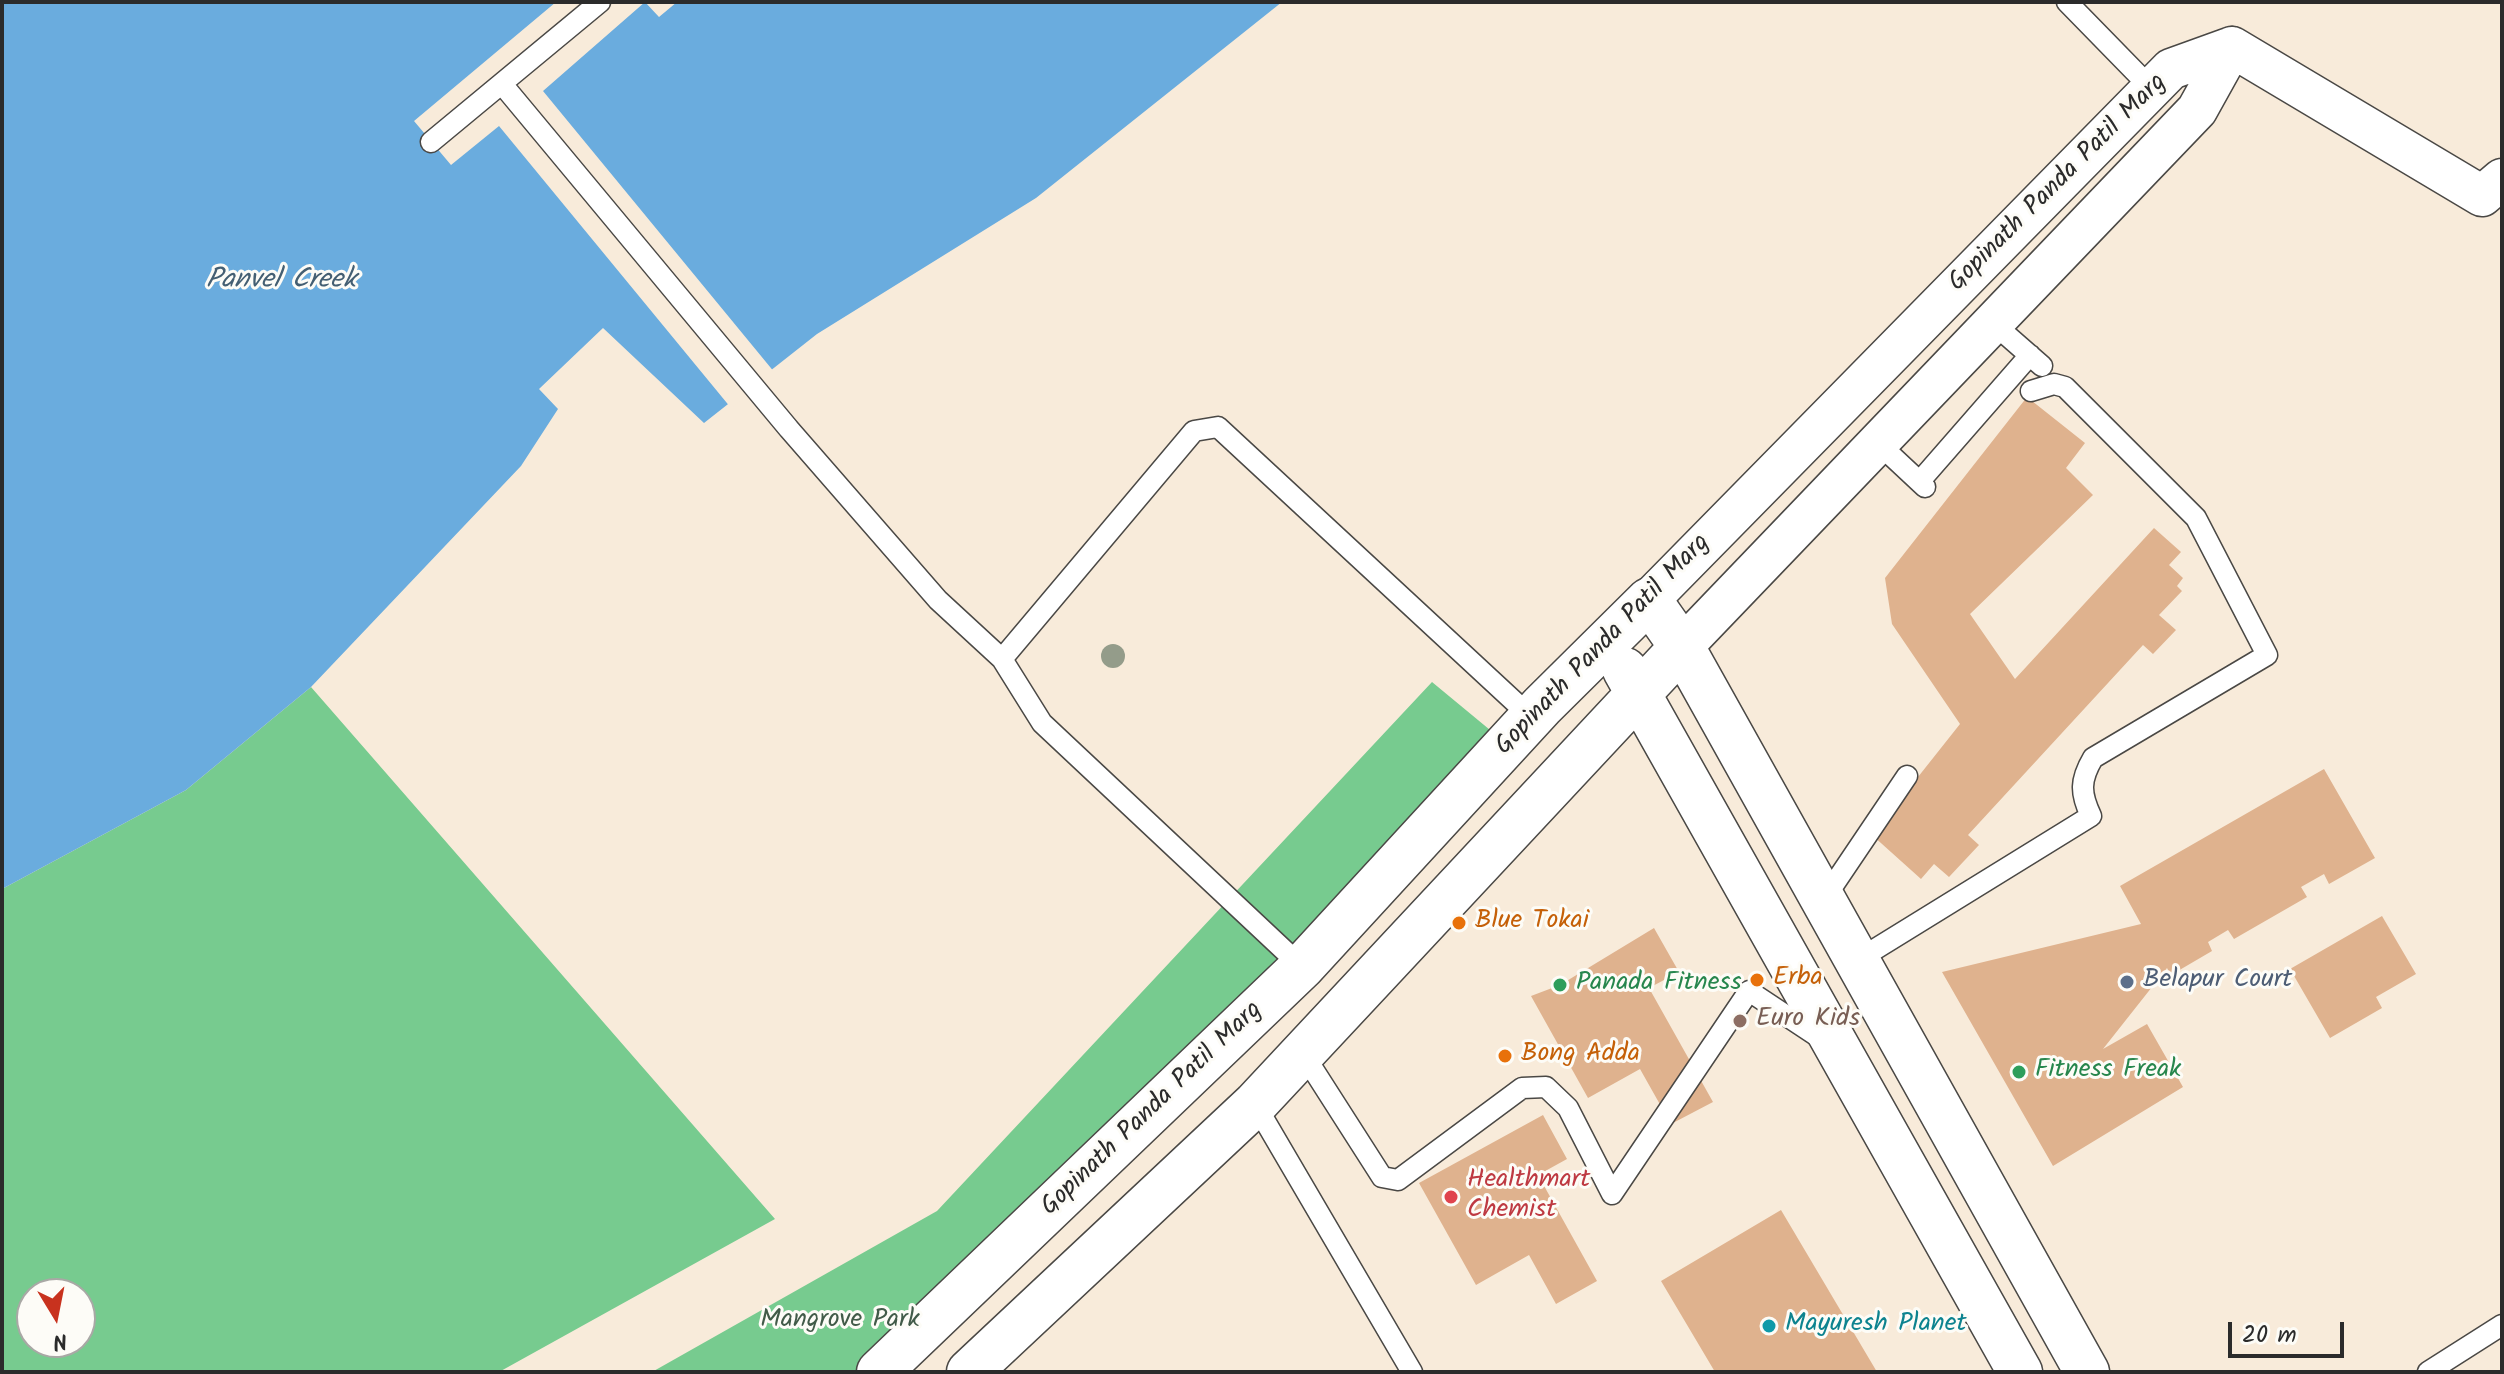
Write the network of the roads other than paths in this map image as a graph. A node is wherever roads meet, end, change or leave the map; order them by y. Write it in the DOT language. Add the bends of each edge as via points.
graph roads {
  1 [pos="600,2"];
  2 [pos="2067,2"];
  3 [pos="2232,47"];
  4 [pos="502,84"];
  5 [pos="2152,89"];
  6 [pos="431,142"];
  7 [pos="2502,179"];
  8 [pos="1994,324"];
  9 [pos="2031,391"];
  10 [pos="1879,444"];
  11 [pos="1649,600"];
  12 [pos="1608,639"];
  13 [pos="1682,647"];
  14 [pos="1002,659"];
  15 [pos="1639,693"];
  16 [pos="1531,717"];
  17 [pos="1907,776"];
  18 [pos="1822,902"];
  19 [pos="1856,961"];
  20 [pos="1302,967"];
  21 [pos="1840,1051"];
  22 [pos="1302,1052"];
  23 [pos="1255,1104"];
  24 [pos="2502,1325"];
  25 [pos="879,1372"];
  26 [pos="969,1372"];
  27 [pos="1412,1372"];
  28 [pos="2020,1372"];
  29 [pos="2087,1372"];
  30 [pos="2428,1372"];
  1 -- 4 [label="lane"];
  2 -- 5 [label="lane"];
  3 -- 5 [label="street, Gopinath Panda Patil Marg" via="2171,69"];
  3 -- 7 [label="street" via="2482,196"];
  3 -- 8 [label="street, Gopinath Panda Patil Marg" via="2197,110"];
  4 -- 6 [label="lane"];
  4 -- 14 [label="lane" via="789,429 938,600"];
  5 -- 11 [label="street, Gopinath Panda Patil Marg"];
  8 -- 10 [label="street, Gopinath Panda Patil Marg"];
  8 -- 10 [label="lane" via="2036,361 1923,484"];
  9 -- 19 [label="lane" via="2054,384 2065,387 2196,518 2267,655 2093,758 2082,777 2082,797 2091,816"];
  10 -- 13 [label="street, Gopinath Panda Patil Marg"];
  11 -- 12 [label="street, Gopinath Panda Patil Marg"];
  11 -- 13 [label="street"];
  12 -- 15 [label="street"];
  12 -- 16 [label="street, Gopinath Panda Patil Marg"];
  13 -- 15 [label="street, Gopinath Panda Patil Marg"];
  13 -- 18 [label="street"];
  14 -- 16 [label="lane" via="1194,431 1218,427"];
  14 -- 20 [label="lane" via="1042,723"];
  15 -- 21 [label="street"];
  15 -- 22 [label="street, Gopinath Panda Patil Marg"];
  16 -- 20 [label="street, Gopinath Panda Patil Marg"];
  17 -- 18 [label="lane"];
  18 -- 19 [label="street"];
  19 -- 29 [label="street"];
  20 -- 25 [label="street, Gopinath Panda Patil Marg"];
  21 -- 22 [label="lane" via="1749,991 1612,1194 1568,1108 1546,1087 1522,1088 1398,1180 1382,1177"];
  21 -- 28 [label="street"];
  22 -- 23 [label="street, Gopinath Panda Patil Marg"];
  23 -- 26 [label="street, Gopinath Panda Patil Marg"];
  23 -- 27 [label="lane"];
  24 -- 30 [label="lane"];
}
